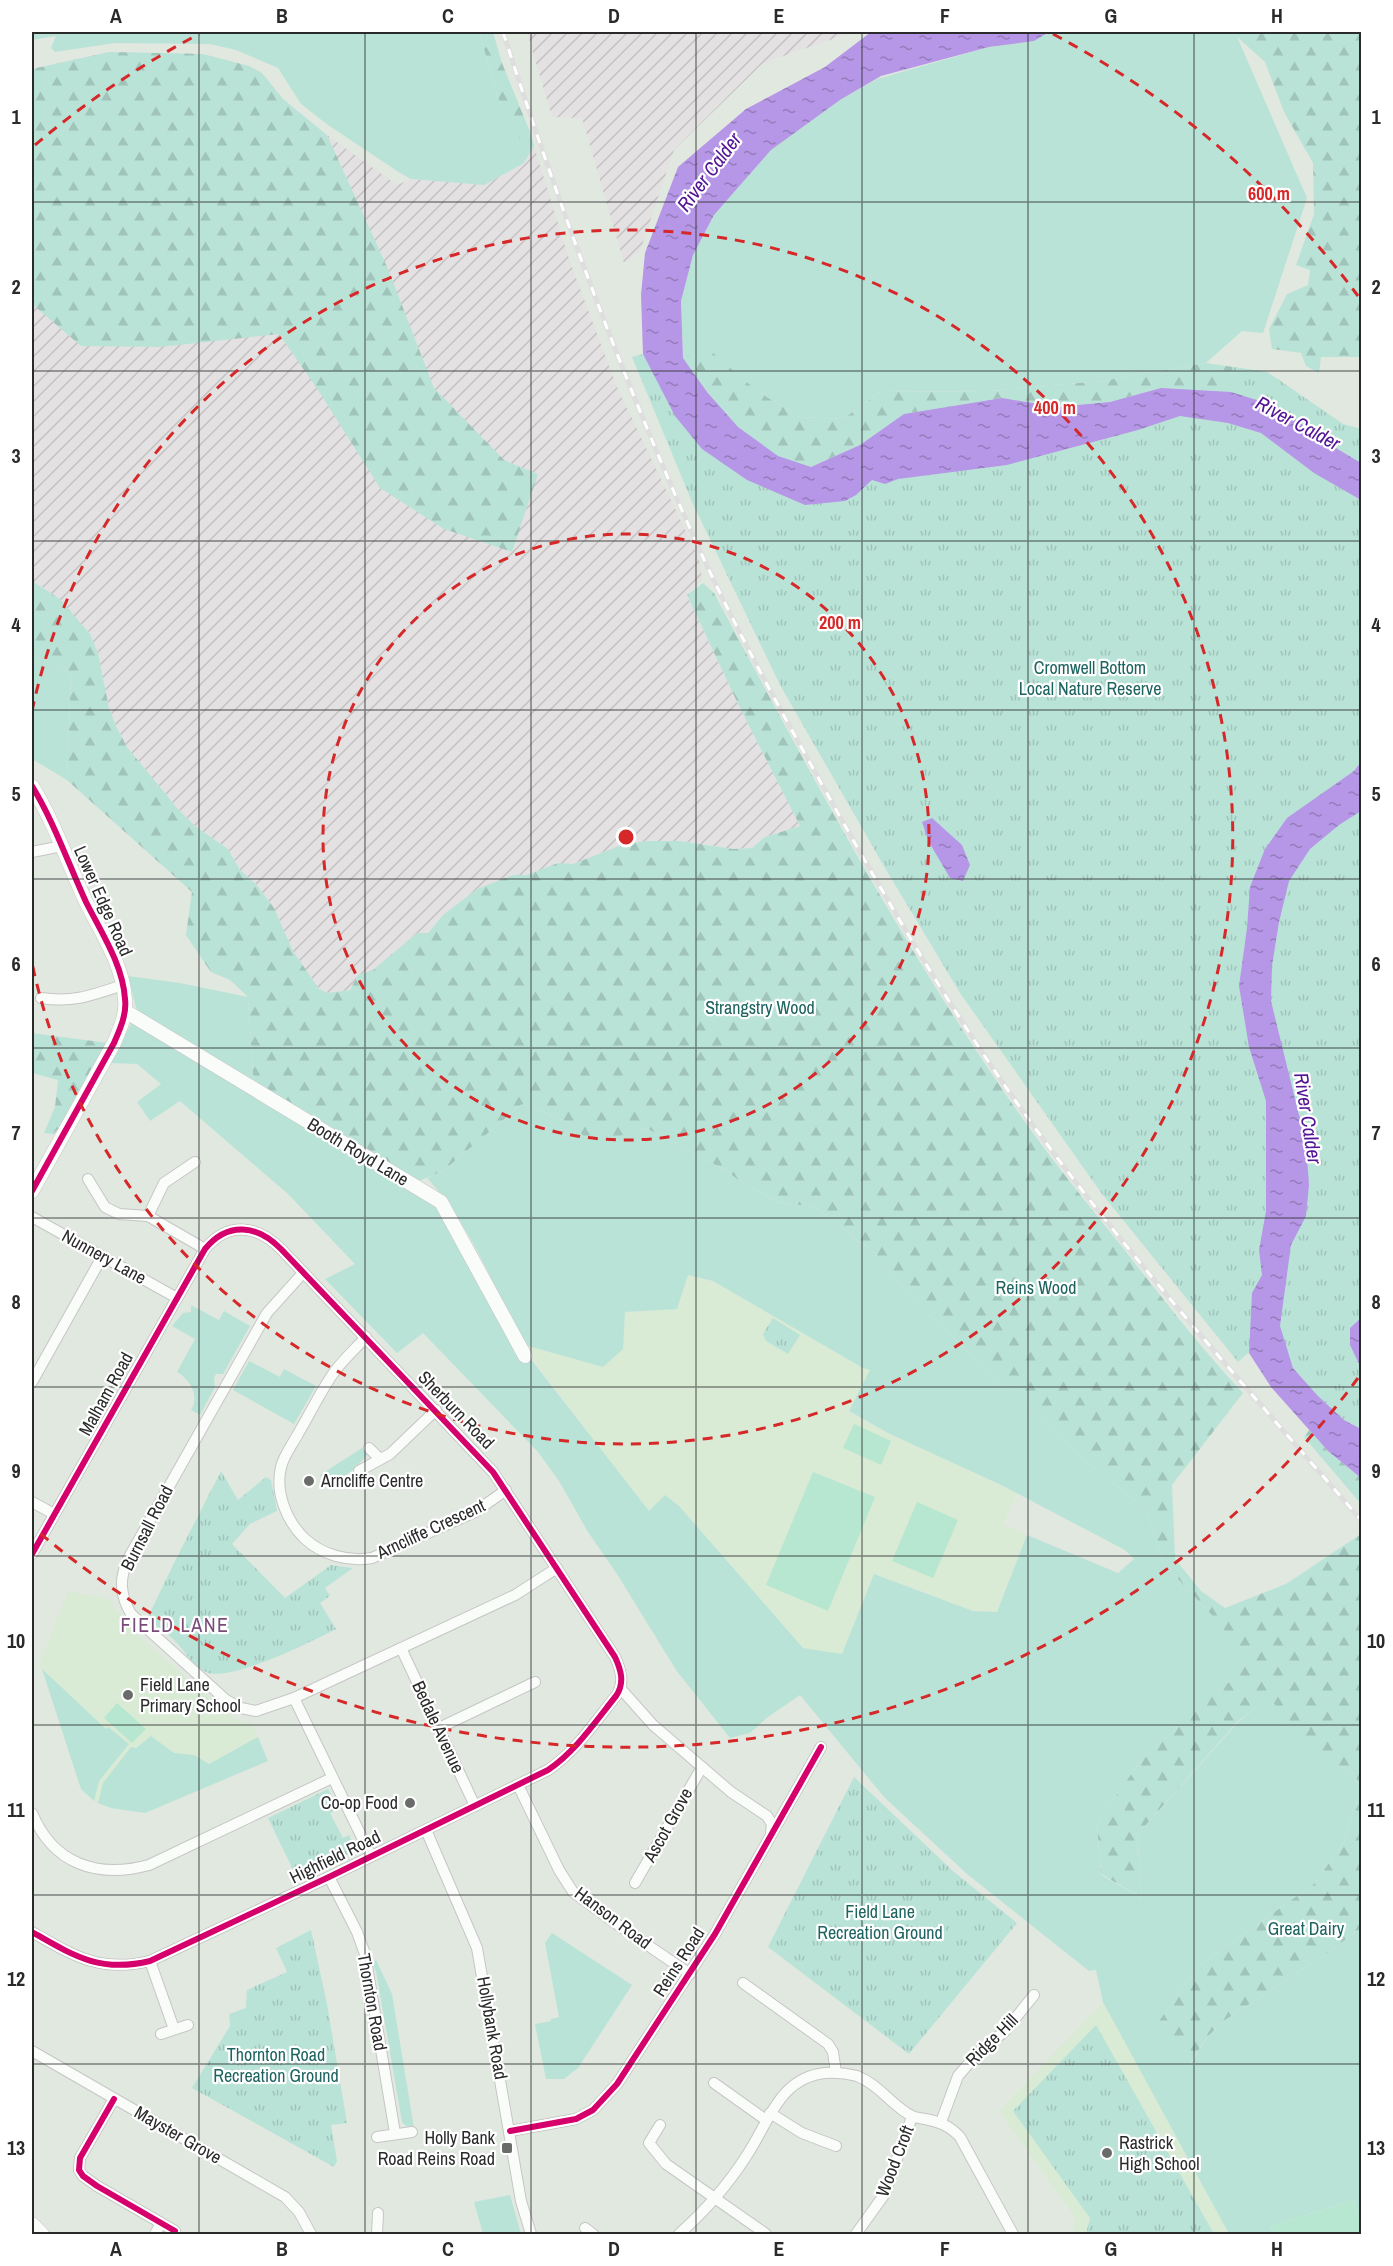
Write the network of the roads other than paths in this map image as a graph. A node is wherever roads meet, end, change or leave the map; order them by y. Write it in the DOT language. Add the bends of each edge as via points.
graph roads {
  1 [pos="32,786"];
  2 [pos="62,846"];
  3 [pos="32,852"];
  4 [pos="123,985"];
  5 [pos="41,998"];
  6 [pos="125,1011"];
  7 [pos="195,1162"];
  8 [pos="88,1179"];
  9 [pos="32,1191"];
  10 [pos="148,1216"];
  11 [pos="32,1217"];
  12 [pos="205,1248"];
  13 [pos="102,1257"];
  14 [pos="303,1273"];
  15 [pos="177,1298"];
  16 [pos="366,1337"];
  17 [pos="525,1356"];
  18 [pos="32,1382"];
  19 [pos="436,1410"];
  20 [pos="369,1448"];
  21 [pos="380,1460"];
  22 [pos="359,1471"];
  23 [pos="506,1490"];
  24 [pos="32,1502"];
  25 [pos="54,1514"];
  26 [pos="32,1554"];
  27 [pos="557,1568"];
  28 [pos="401,1648"];
  29 [pos="535,1682"];
  30 [pos="621,1689"];
  31 [pos="294,1698"];
  32 [pos="439,1728"];
  33 [pos="821,1747"];
  34 [pos="702,1767"];
  35 [pos="332,1778"];
  36 [pos="518,1785"];
  37 [pos="475,1806"];
  38 [pos="32,1814"];
  39 [pos="426,1830"];
  40 [pos="771,1834"];
  41 [pos="371,1856"];
  42 [pos="329,1877"];
  43 [pos="635,1883"];
  44 [pos="32,1932"];
  45 [pos="150,1961"];
  46 [pos="690,1974"];
  47 [pos="743,1983"];
  48 [pos="1034,1995"];
  49 [pos="188,2025"];
  50 [pos="174,2030"];
  51 [pos="161,2034"];
  52 [pos="33,2055"];
  53 [pos="836,2073"];
  54 [pos="714,2083"];
  55 [pos="114,2099"];
  56 [pos="912,2116"];
  57 [pos="768,2117"];
  58 [pos="941,2122"];
  59 [pos="660,2125"];
  60 [pos="510,2131"];
  61 [pos="412,2132"];
  62 [pos="395,2133"];
  63 [pos="377,2138"];
  64 [pos="836,2146"];
  65 [pos="714,2199"];
  66 [pos="378,2213"];
  67 [pos="161,2223"];
  68 [pos="32,2224"];
  69 [pos="175,2231"];
  70 [pos="42,2235"];
  71 [pos="155,2235"];
  72 [pos="310,2235"];
  73 [pos="377,2235"];
  74 [pos="531,2235"];
  75 [pos="679,2235"];
  76 [pos="766,2235"];
  77 [pos="856,2235"];
  78 [pos="1013,2235"];
  1 -- 2 [label="street, Lower Edge Road"];
  2 -- 3 [label="street"];
  2 -- 4 [label="street, Lower Edge Road"];
  4 -- 5 [label="street" via="84,998"];
  4 -- 6 [label="street, Lower Edge Road"];
  6 -- 9 [label="street, Lower Edge Road" via="114,1043"];
  6 -- 17 [label="street, Booth Royd Lane" via="441,1202"];
  7 -- 10 [label="street" via="164,1183"];
  8 -- 10 [label="street" via="105,1207 119,1214"];
  10 -- 12 [label="street"];
  11 -- 13 [label="street, Nunnery Lane"];
  12 -- 14 [label="street, Sherburn Road" via="226,1232 253,1231 273,1241"];
  12 -- 15 [label="street, Malham Road"];
  13 -- 15 [label="street, Nunnery Lane"];
  13 -- 18 [label="street"];
  14 -- 16 [label="street, Sherburn Road"];
  14 -- 31 [label="street, Burnsall Road" via="267,1313 149,1519 122,1572 121,1585 123,1601 131,1614 226,1700 256,1711"];
  15 -- 25 [label="street, Malham Road"];
  16 -- 19 [label="street, Sherburn Road"];
  16 -- 23 [label="street, Arncliffe Crescent" via="335,1372 281,1466 283,1503 302,1535 319,1549 341,1558 372,1558 475,1512"];
  19 -- 21 [label="street"];
  19 -- 23 [label="street, Sherburn Road"];
  20 -- 21 [label="street"];
  21 -- 22 [label="street"];
  23 -- 27 [label="street, Sherburn Road"];
  24 -- 25 [label="street"];
  25 -- 26 [label="street, Malham Road"];
  27 -- 28 [label="street, Burnsall Road" via="515,1595"];
  27 -- 30 [label="street, Sherburn Road" via="615,1657"];
  28 -- 31 [label="street, Burnsall Road"];
  28 -- 32 [label="street, Bedale Avenue"];
  29 -- 32 [label="street"];
  30 -- 34 [label="street" via="653,1725"];
  30 -- 36 [label="street, Highfield Road" via="565,1757"];
  31 -- 35 [label="street"];
  32 -- 37 [label="street, Bedale Avenue"];
  33 -- 40 [label="street, Reins Road"];
  34 -- 40 [label="street" via="739,1799 767,1816 772,1824"];
  34 -- 43 [label="street, Ascot Grove"];
  35 -- 38 [label="street" via="149,1865 120,1871 95,1870 71,1860 40,1832"];
  35 -- 41 [label="street"];
  36 -- 37 [label="street, Highfield Road"];
  36 -- 46 [label="street, Hanson Road" via="573,1892"];
  37 -- 39 [label="street, Highfield Road"];
  39 -- 41 [label="street, Highfield Road"];
  39 -- 60 [label="street, Hollybank Road" via="477,1948"];
  40 -- 46 [label="street, Reins Road"];
  41 -- 42 [label="street, Highfield Road"];
  42 -- 45 [label="street, Highfield Road"];
  42 -- 62 [label="street, Thornton Road" via="365,1954"];
  44 -- 45 [label="street, Highfield Road" via="92,1963 126,1966"];
  45 -- 50 [label="street"];
  46 -- 60 [label="street, Reins Road" via="617,2084 593,2110 569,2121"];
  47 -- 53 [label="street" via="828,2044"];
  48 -- 58 [label="street, Ridge Hill" via="1005,2031 958,2076"];
  49 -- 50 [label="street"];
  50 -- 51 [label="street"];
  52 -- 55 [label="street, Mayster Grove"];
  53 -- 56 [label="street" via="873,2084"];
  53 -- 57 [label="street" via="800,2081 780,2098"];
  54 -- 57 [label="street"];
  55 -- 67 [label="street" via="80,2158 79,2170 97,2186"];
  55 -- 72 [label="street, Mayster Grove" via="285,2197 299,2212"];
  56 -- 58 [label="street"];
  56 -- 77 [label="street, Wood Croft" via="884,2195"];
  57 -- 64 [label="street"];
  57 -- 65 [label="street"];
  58 -- 78 [label="street" via="960,2138"];
  59 -- 65 [label="street" via="649,2143 666,2164"];
  60 -- 74 [label="street, Hollybank Road" via="521,2201"];
  61 -- 62 [label="street"];
  62 -- 63 [label="street"];
  65 -- 75 [label="street"];
  65 -- 76 [label="street"];
  66 -- 73 [label="street"];
  67 -- 69 [label="street"];
  67 -- 71 [label="street"];
  68 -- 70 [label="street"];
}
